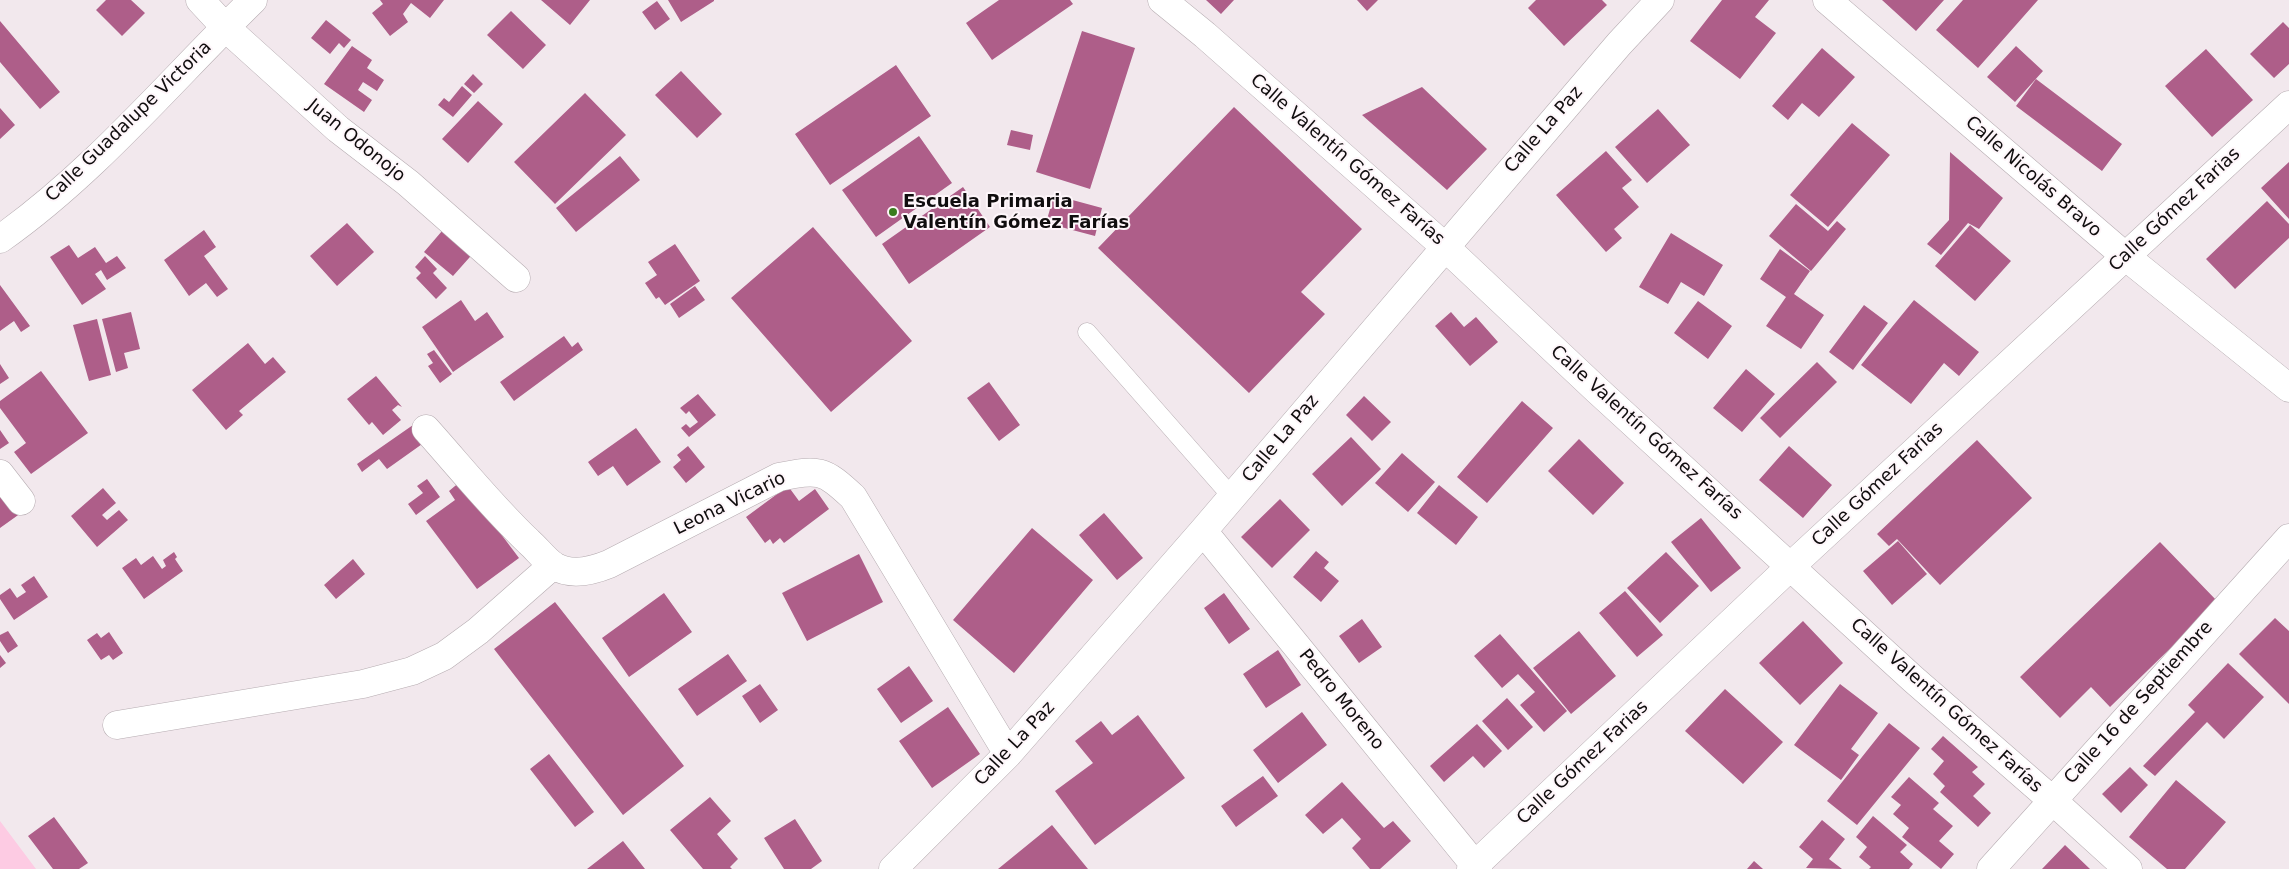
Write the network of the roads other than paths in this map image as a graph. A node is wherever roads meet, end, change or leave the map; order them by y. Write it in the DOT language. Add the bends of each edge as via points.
graph roads {
  1 [pos="200,0"];
  2 [pos="253,0"];
  3 [pos="1162,0"];
  4 [pos="1660,0"];
  5 [pos="1827,0"];
  6 [pos="225,27"];
  7 [pos="2289,105"];
  8 [pos="0,239"];
  9 [pos="1444,246"];
  10 [pos="2125,256"];
  11 [pos="516,278"];
  12 [pos="1086,332"];
  13 [pos="2289,388"];
  14 [pos="426,429"];
  15 [pos="0,474"];
  16 [pos="1232,497"];
  17 [pos="22,501"];
  18 [pos="1203,531"];
  19 [pos="2289,538"];
  20 [pos="554,565"];
  21 [pos="1791,566"];
  22 [pos="117,725"];
  23 [pos="1008,754"];
  24 [pos="2052,800"];
  25 [pos="1474,868"];
  26 [pos="893,869"];
  27 [pos="1991,869"];
  28 [pos="2128,869"];
  1 -- 6 [label="street, Juan Odonojo"];
  2 -- 6 [label="street, Calle Guadalupe Victoria"];
  3 -- 9 [label="street, Calle Valentín Gómez Farías"];
  4 -- 9 [label="street, Calle La Paz"];
  5 -- 10 [label="street, Calle Nicolás Bravo"];
  6 -- 8 [label="street, Calle Guadalupe Victoria" via="103,152 26,221"];
  6 -- 11 [label="street, Juan Odonojo" via="338,129 408,183"];
  7 -- 10 [label="street, Calle Gómez Farias"];
  9 -- 16 [label="street, Calle La Paz"];
  9 -- 21 [label="street, Calle Valentín Gómez Farías"];
  10 -- 13 [label="street, Calle Nicolás Bravo"];
  10 -- 21 [label="street, Calle Gómez Farias"];
  12 -- 16 [label="lane"];
  14 -- 20 [label="street, Leona Vicario" via="517,531"];
  15 -- 17 [label="street"];
  16 -- 18 [label="street, Calle La Paz"];
  18 -- 23 [label="street, Calle La Paz"];
  18 -- 25 [label="street, Pedro Moreno"];
  19 -- 24 [label="street, Calle 16 de Septiembre"];
  20 -- 22 [label="street" via="478,631 444,656 412,671 363,684"];
  20 -- 23 [label="street, Leona Vicario" via="567,571 595,570 779,477 809,471 832,477 853,497"];
  21 -- 24 [label="street, Calle Valentín Gómez Farías" via="1913,679"];
  21 -- 25 [label="street, Calle Gómez Farias"];
  23 -- 26 [label="street, Calle La Paz"];
  24 -- 27 [label="street, Calle 16 de Septiembre"];
  24 -- 28 [label="street, Calle Valentín Gómez Farías"];
}
